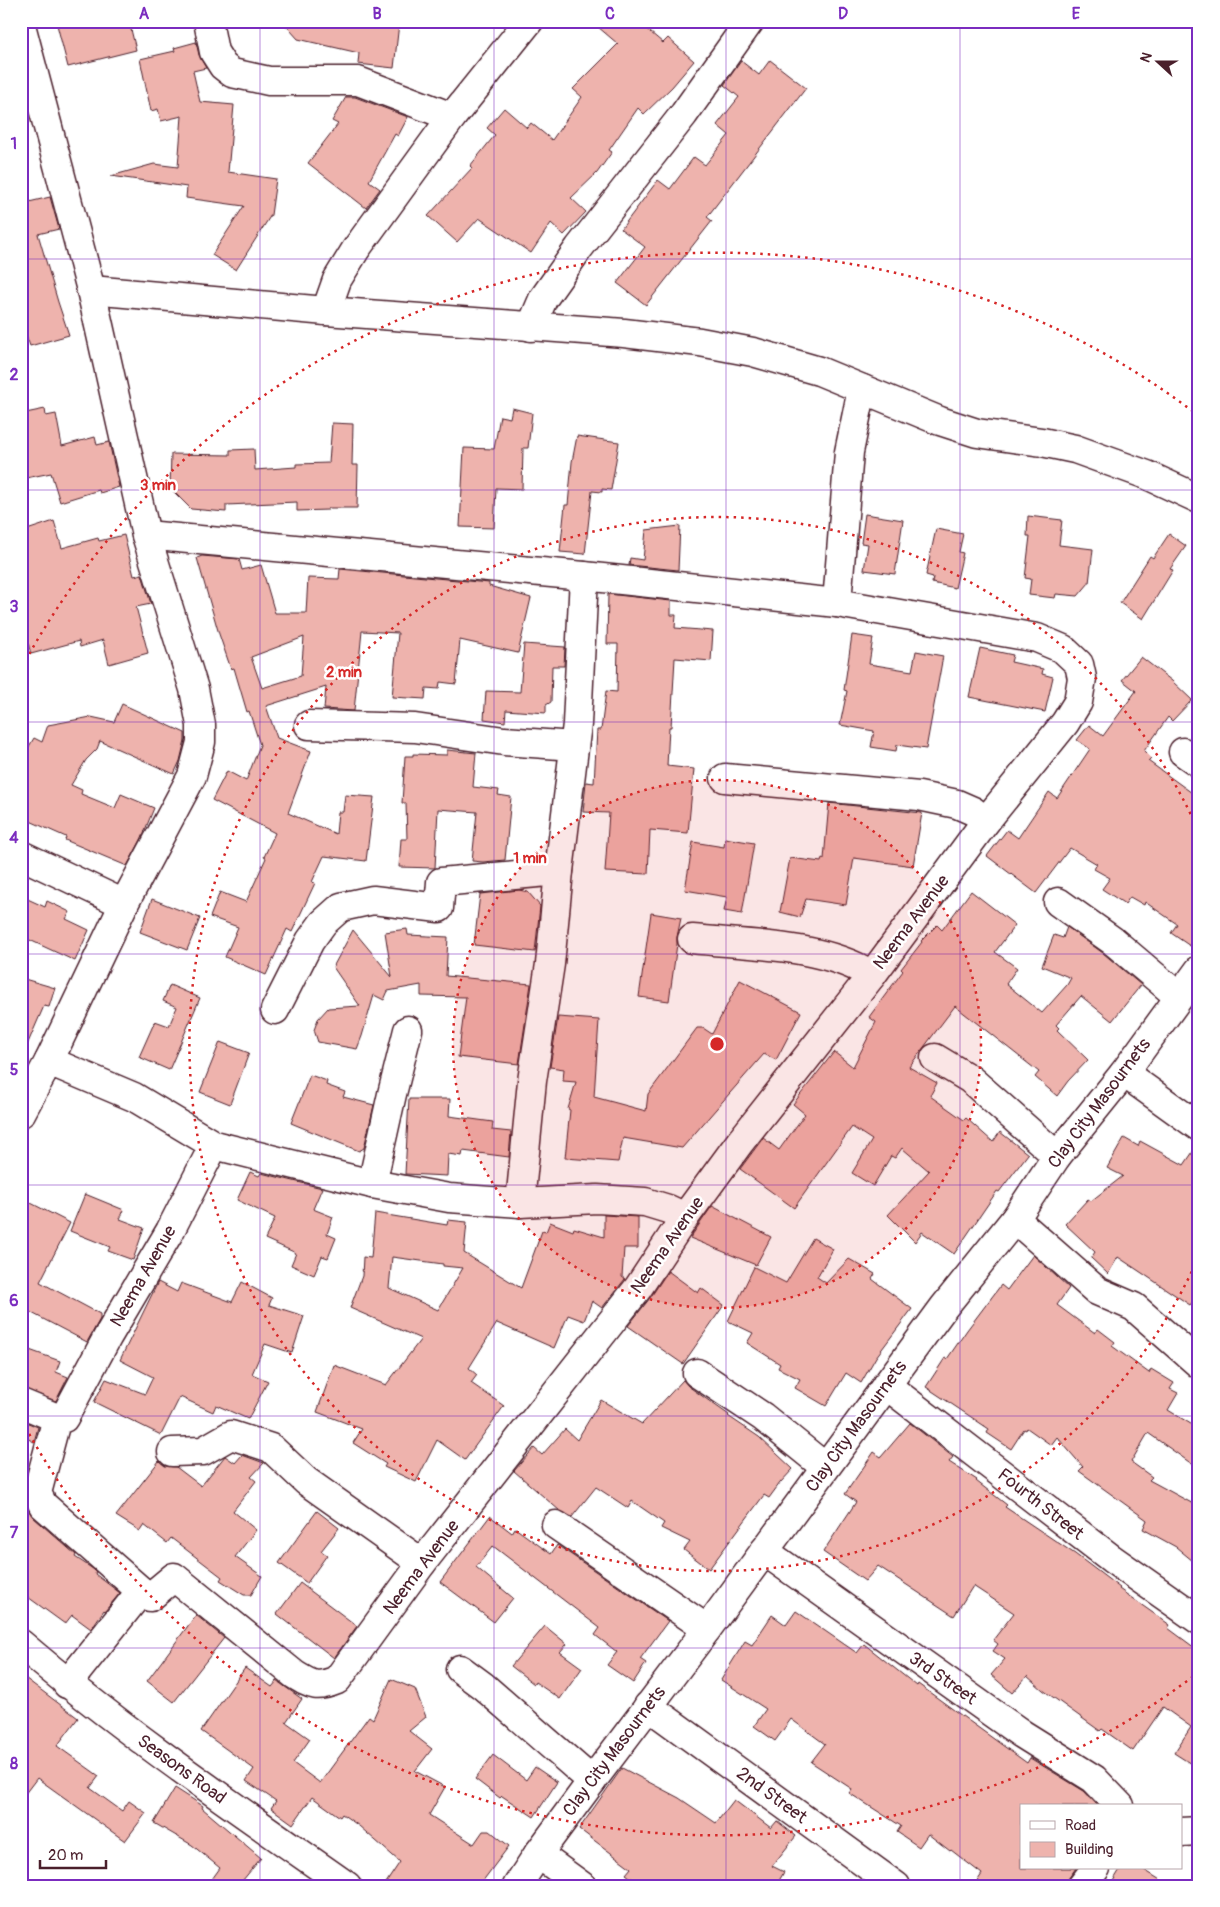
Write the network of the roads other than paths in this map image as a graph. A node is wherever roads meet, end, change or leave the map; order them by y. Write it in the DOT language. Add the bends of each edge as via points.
graph roads {
  1 [pos="208,21"];
  2 [pos="529,21"];
  3 [pos="750,21"];
  4 [pos="21,25"];
  5 [pos="452,117"];
  6 [pos="91,290"];
  7 [pos="326,311"];
  8 [pos="531,327"];
  9 [pos="862,389"];
  10 [pos="1199,499"];
  11 [pos="146,535"];
  12 [pos="584,576"];
  13 [pos="837,603"];
  14 [pos="309,725"];
  15 [pos="574,746"];
  16 [pos="725,778"];
  17 [pos="986,821"];
  18 [pos="21,855"];
  19 [pos="559,871"];
  20 [pos="1058,902"];
  21 [pos="124,904"];
  22 [pos="692,939"];
  23 [pos="1199,970"];
  24 [pos="872,975"];
  25 [pos="1178,996"];
  26 [pos="274,1010"];
  27 [pos="408,1030"];
  28 [pos="935,1058"];
  29 [pos="49,1060"];
  30 [pos="1124,1073"];
  31 [pos="21,1113"];
  32 [pos="1199,1127"];
  33 [pos="214,1145"];
  34 [pos="1057,1156"];
  35 [pos="372,1184"];
  36 [pos="520,1203"];
  37 [pos="685,1217"];
  38 [pos="1015,1220"];
  39 [pos="1199,1364"];
  40 [pos="697,1373"];
  41 [pos="886,1385"];
  42 [pos="21,1403"];
  43 [pos="56,1418"];
  44 [pos="172,1452"];
  45 [pos="825,1467"];
  46 [pos="556,1525"];
  47 [pos="764,1551"];
  48 [pos="422,1563"];
  49 [pos="140,1591"];
  50 [pos="1199,1620"];
  51 [pos="707,1629"];
  52 [pos="21,1644"];
  53 [pos="460,1669"];
  54 [pos="67,1684"];
  55 [pos="648,1706"];
  56 [pos="592,1781"];
  57 [pos="1118,1804"];
  58 [pos="1199,1831"];
  59 [pos="1182,1832"];
  60 [pos="538,1854"];
  61 [pos="1094,1870"];
  62 [pos="347,1886"];
  63 [pos="517,1886"];
  64 [pos="582,1886"];
  65 [pos="896,1886"];
  66 [pos="1082,1886"];
  1 -- 5 [label="street" via="214,52 232,73 270,81 358,81"];
  2 -- 5 [label="street"];
  3 -- 8 [label="street" via="678,121 579,248 543,299"];
  4 -- 6 [label="street"];
  5 -- 7 [label="street" via="356,249 337,280"];
  6 -- 7 [label="street"];
  6 -- 11 [label="street"];
  7 -- 8 [label="street"];
  8 -- 9 [label="street" via="700,342 810,368"];
  9 -- 10 [label="street" via="977,433 1075,449 1148,475"];
  9 -- 13 [label="street" via="849,452"];
  11 -- 12 [label="street, Neema Avenue"];
  11 -- 21 [label="street" via="194,688 202,725 201,742 192,776"];
  12 -- 13 [label="street, Neema Avenue"];
  12 -- 15 [label="street"];
  13 -- 17 [label="street, Neema Avenue" via="1037,638 1063,649 1078,664 1082,678 1078,702 1065,723"];
  14 -- 15 [label="street" via="415,728 504,741"];
  15 -- 19 [label="street"];
  16 -- 17 [label="street" via="919,796 957,804"];
  17 -- 24 [label="street, Neema Avenue"];
  18 -- 21 [label="street"];
  19 -- 26 [label="street" via="441,882 439,908 373,900 341,907 323,923 310,941"];
  19 -- 36 [label="street"];
  20 -- 25 [label="street" via="1113,941"];
  21 -- 29 [label="street"];
  22 -- 24 [label="street" via="832,956"];
  23 -- 25 [label="street, Clay City Masournets"];
  24 -- 37 [label="street, Neema Avenue"];
  25 -- 30 [label="street, Clay City Masournets"];
  27 -- 35 [label="street"];
  28 -- 34 [label="street" via="970,1080"];
  29 -- 31 [label="street"];
  29 -- 33 [label="street" via="134,1097"];
  30 -- 32 [label="street"];
  30 -- 34 [label="street, Clay City Masournets"];
  33 -- 35 [label="street"];
  33 -- 43 [label="street, Neema Avenue" via="170,1231 64,1418"];
  34 -- 38 [label="street, Clay City Masournets"];
  35 -- 36 [label="street" via="449,1198"];
  36 -- 37 [label="street" via="597,1199 646,1202"];
  37 -- 48 [label="street, Neema Avenue" via="638,1288"];
  38 -- 39 [label="street" via="1097,1291 1134,1307"];
  38 -- 41 [label="street, Clay City Masournets"];
  40 -- 45 [label="street" via="763,1417"];
  41 -- 45 [label="street, Clay City Masournets"];
  41 -- 50 [label="street, Fourth Street" via="1112,1559"];
  42 -- 43 [label="street"];
  43 -- 49 [label="street" via="37,1493 43,1505"];
  44 -- 48 [label="street" via="203,1451 231,1435 271,1448 306,1481"];
  45 -- 47 [label="street, Clay City Masournets"];
  46 -- 51 [label="street"];
  47 -- 51 [label="street, Clay City Masournets"];
  47 -- 57 [label="street, 3rd Street" via="1022,1734 1094,1779"];
  48 -- 49 [label="street, Neema Avenue" via="337,1680 320,1686 311,1685 295,1675 174,1577 150,1597"];
  49 -- 54 [label="street"];
  51 -- 55 [label="street, Clay City Masournets"];
  52 -- 54 [label="street, Seasons Road"];
  53 -- 56 [label="street"];
  54 -- 62 [label="street, Seasons Road" via="162,1756"];
  55 -- 56 [label="street, Clay City Masournets"];
  55 -- 65 [label="street, 2nd Street"];
  56 -- 60 [label="street, Clay City Masournets"];
  58 -- 59 [label="street"];
  60 -- 63 [label="street, Clay City Masournets"];
  60 -- 64 [label="street"];
  61 -- 66 [label="street"];
}
